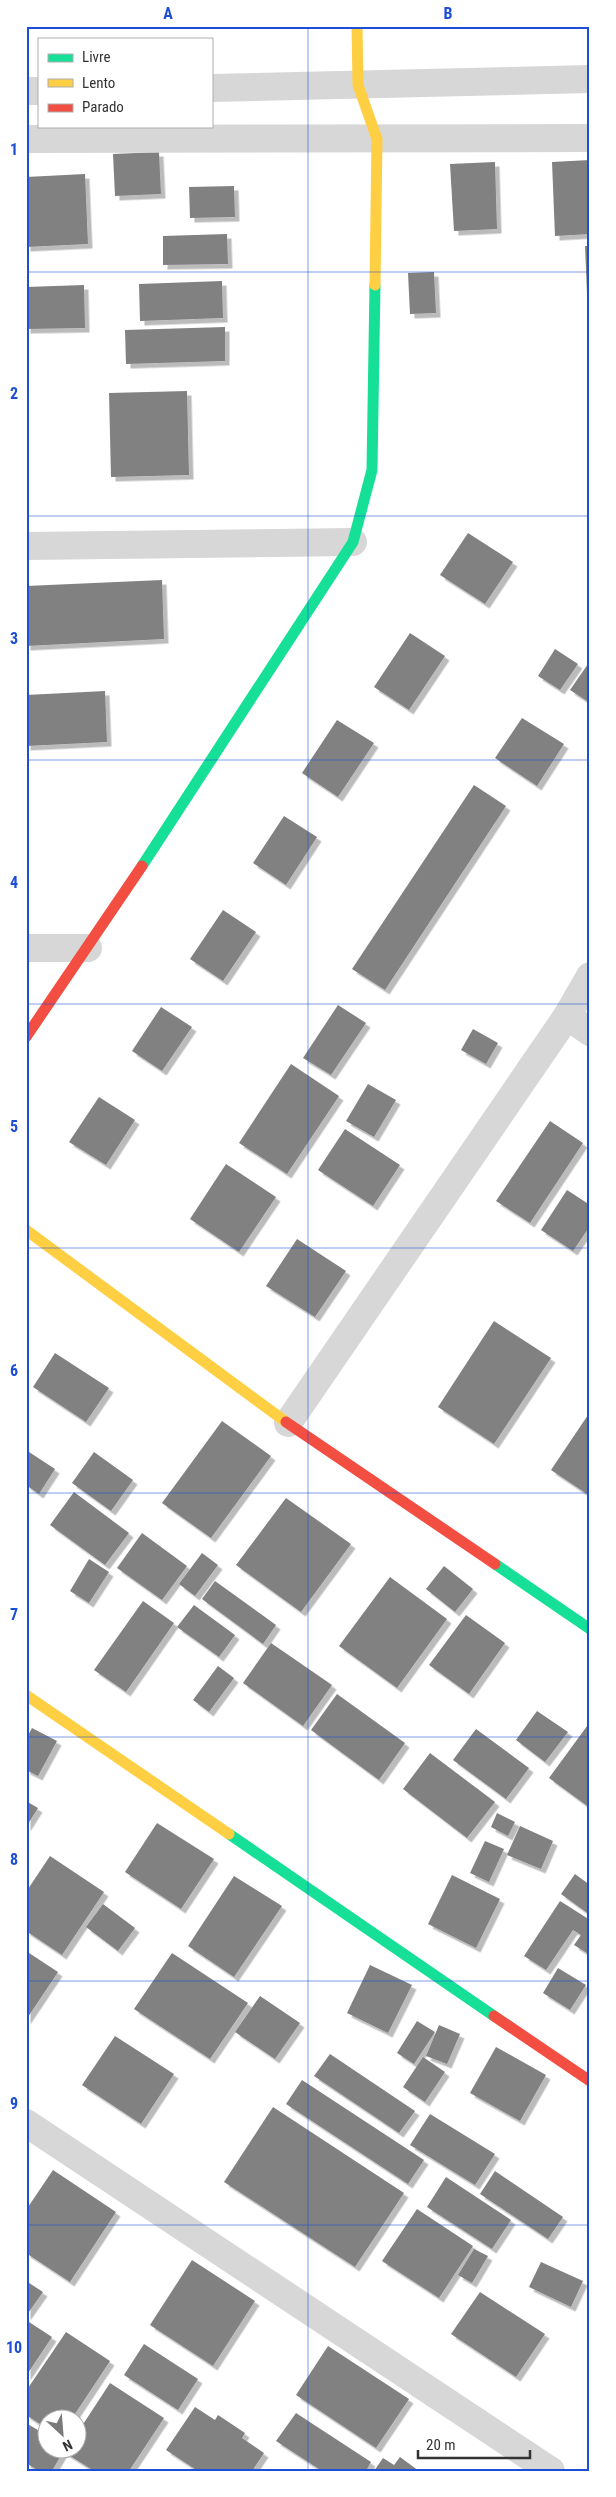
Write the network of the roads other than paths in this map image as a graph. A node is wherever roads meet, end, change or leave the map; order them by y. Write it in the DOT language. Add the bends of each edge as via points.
graph roads {
  1 [pos="357,26"];
  2 [pos="590,79"];
  3 [pos="358,85"];
  4 [pos="212,88"];
  5 [pos="590,138"];
  6 [pos="26,139"];
  7 [pos="377,139"];
  8 [pos="354,542"];
  9 [pos="26,546"];
  10 [pos="26,948"];
  11 [pos="88,948"];
  12 [pos="590,976"];
  13 [pos="567,1016"];
  14 [pos="590,1032"];
  15 [pos="26,1037"];
  16 [pos="26,1230"];
  17 [pos="288,1423"];
  18 [pos="590,1629"];
  19 [pos="26,1695"];
  20 [pos="590,2081"];
  21 [pos="26,2123"];
  22 [pos="551,2471"];
  1 -- 3 [label="street"];
  2 -- 3 [label="street"];
  3 -- 4 [label="street"];
  3 -- 7 [label="street"];
  5 -- 7 [label="street"];
  6 -- 7 [label="street"];
  7 -- 8 [label="street" via="372,470"];
  8 -- 9 [label="street"];
  8 -- 11 [label="street"];
  10 -- 11 [label="street"];
  11 -- 15 [label="street"];
  12 -- 13 [label="street"];
  13 -- 14 [label="street"];
  13 -- 17 [label="street"];
  16 -- 17 [label="street"];
  17 -- 18 [label="street"];
  19 -- 20 [label="street"];
  21 -- 22 [label="street"];
}
